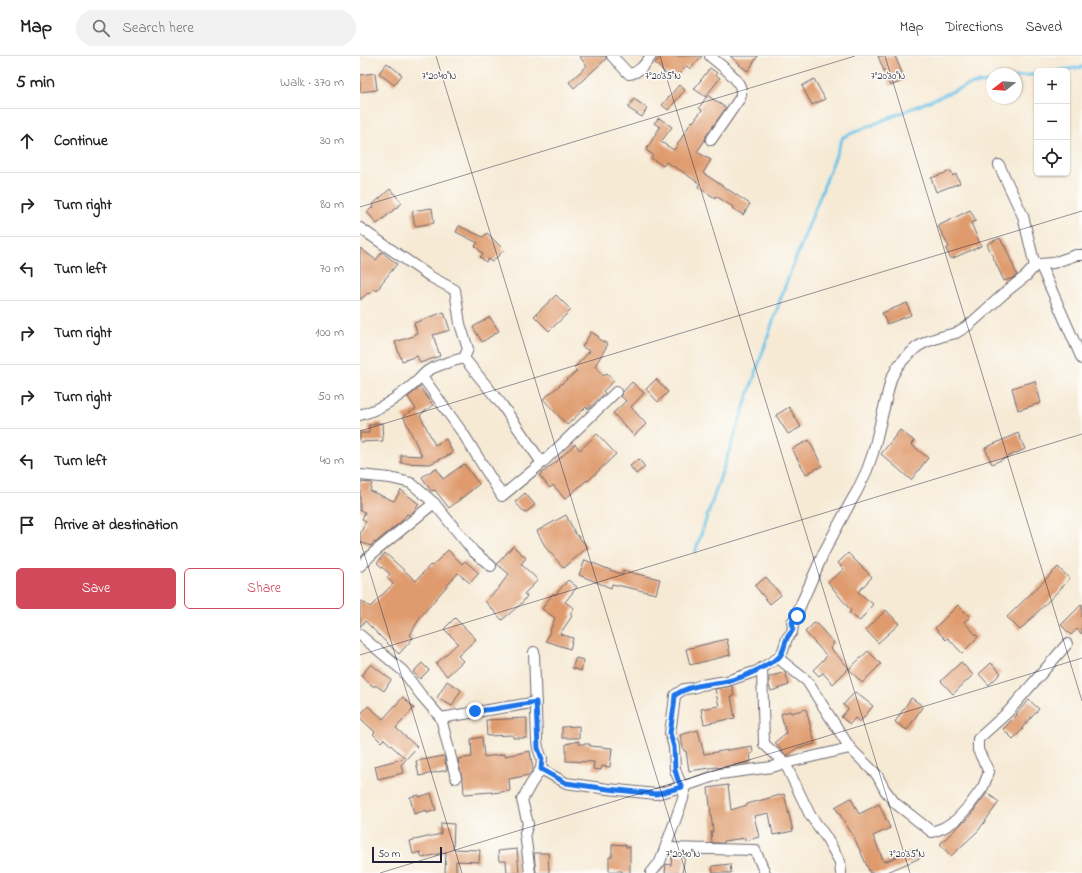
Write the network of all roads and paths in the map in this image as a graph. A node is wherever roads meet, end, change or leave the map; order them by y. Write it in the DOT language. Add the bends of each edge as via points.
graph roads {
  1 [pos="612,56"];
  2 [pos="651,56"];
  3 [pos="710,56"];
  4 [pos="712,140"];
  5 [pos="999,165"];
  6 [pos="360,228"];
  7 [pos="1082,255"];
  8 [pos="1038,265"];
  9 [pos="464,358"];
  10 [pos="1082,359"];
  11 [pos="422,376"];
  12 [pos="616,392"];
  13 [pos="360,415"];
  14 [pos="542,462"];
  15 [pos="360,475"];
  16 [pos="434,503"];
  17 [pos="360,566"];
  18 [pos="491,566"];
  19 [pos="360,635"];
  20 [pos="1068,644"];
  21 [pos="534,652"];
  22 [pos="778,658"];
  23 [pos="762,668"];
  24 [pos="536,702"];
  25 [pos="441,718"];
  26 [pos="850,748"];
  27 [pos="785,763"];
  28 [pos="541,769"];
  29 [pos="456,778"];
  30 [pos="682,787"];
  31 [pos="666,848"];
  32 [pos="530,873"];
  33 [pos="651,873"];
  34 [pos="764,873"];
  35 [pos="841,873"];
  1 -- 2 [label="street" via="629,74 635,74"];
  3 -- 4 [label="street" via="734,77 741,91 740,98"];
  5 -- 8 [label="street" via="1023,216"];
  6 -- 9 [label="street" via="431,277 455,290 460,324 468,349"];
  7 -- 8 [label="street"];
  8 -- 10 [label="street"];
  8 -- 22 [label="street" via="969,325 956,333 922,344 898,366 891,379 867,470 824,552 797,616 792,622 792,632"];
  9 -- 11 [label="street" via="428,370"];
  9 -- 14 [label="street" via="502,405"];
  11 -- 13 [label="street" via="389,403"];
  11 -- 14 [label="street" via="464,435 502,496"];
  12 -- 14 [label="street"];
  15 -- 16 [label="street" via="411,483"];
  16 -- 17 [label="street"];
  16 -- 18 [label="street" via="474,552"];
  19 -- 25 [label="street" via="403,671"];
  20 -- 26 [label="street" via="1008,712 978,739 978,750 989,772 969,806 956,820 943,828 932,832 895,803 877,775"];
  21 -- 24 [label="street"];
  22 -- 23 [label="street"];
  22 -- 26 [label="street" via="807,681"];
  23 -- 27 [label="street" via="764,744"];
  23 -- 30 [label="street" via="728,681 684,689 675,695 670,733 674,747 675,770"];
  24 -- 25 [label="street"];
  24 -- 28 [label="street"];
  25 -- 29 [label="street"];
  26 -- 27 [label="street"];
  27 -- 30 [label="street" via="720,774"];
  27 -- 35 [label="street" via="810,815 840,862"];
  28 -- 30 [label="street" via="566,783 608,789 656,794"];
  28 -- 32 [label="street" via="522,800 528,824 525,833"];
  30 -- 31 [label="street" via="682,805"];
  31 -- 33 [label="street" via="660,862"];
  31 -- 34 [label="street" via="755,850"];
}
